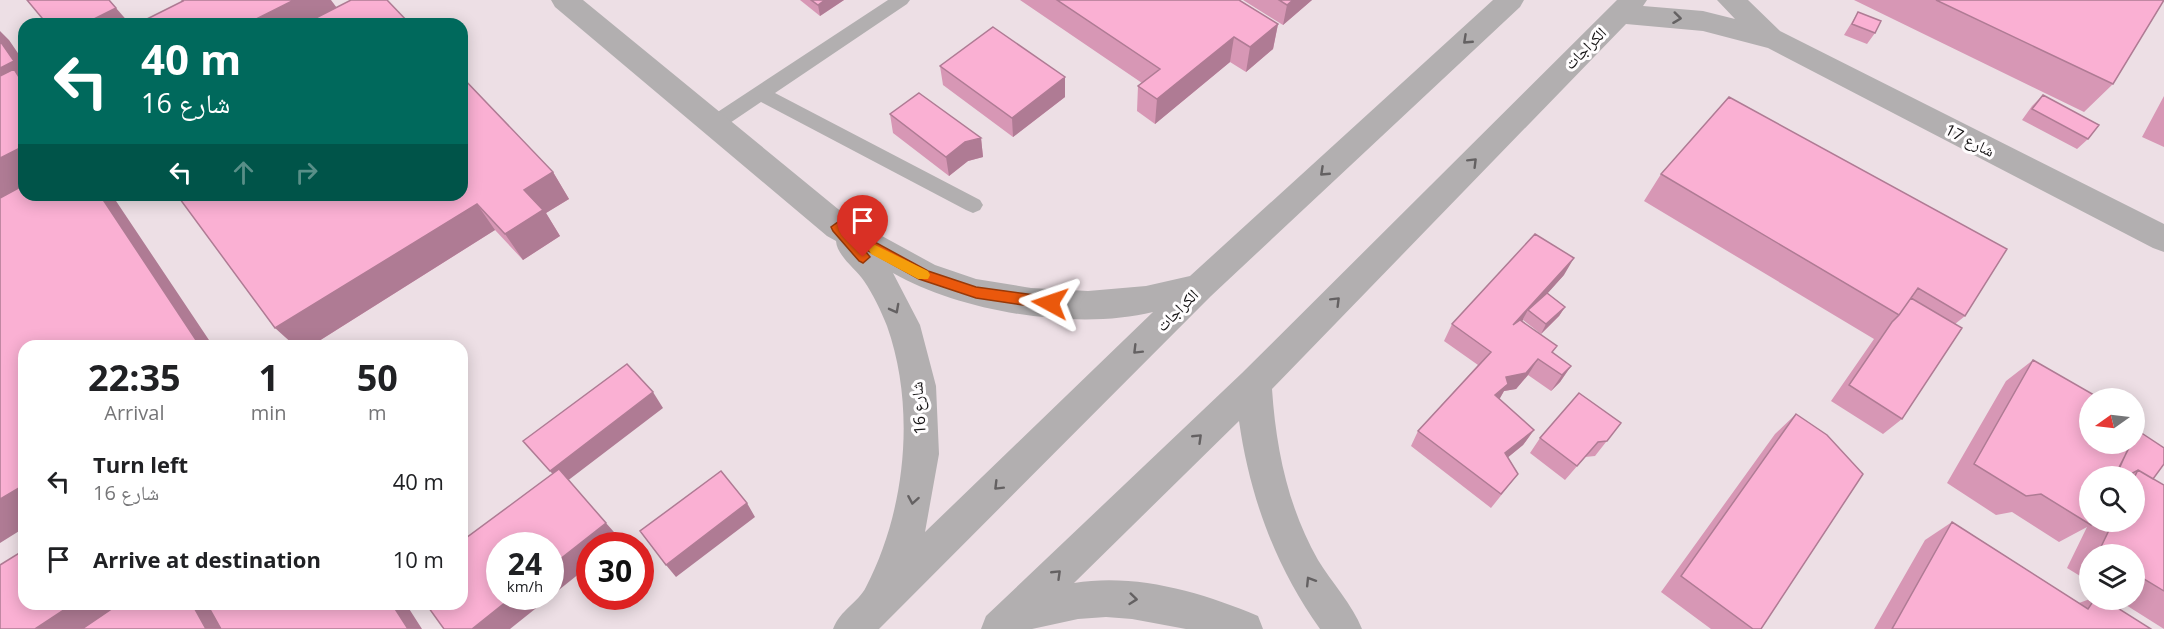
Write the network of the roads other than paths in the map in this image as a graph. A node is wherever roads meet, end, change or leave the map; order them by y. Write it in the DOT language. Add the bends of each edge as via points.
graph roads {
  1 [pos="565,0"];
  2 [pos="902,0"];
  3 [pos="1510,0"];
  4 [pos="1731,0"];
  5 [pos="1626,7"];
  6 [pos="1777,40"];
  7 [pos="761,93"];
  8 [pos="714,124"];
  9 [pos="973,206"];
  10 [pos="838,227"];
  11 [pos="2164,239"];
  12 [pos="1200,287"];
  13 [pos="1254,384"];
  14 [pos="879,604"];
  15 [pos="1007,622"];
  16 [pos="852,629"];
  17 [pos="1244,629"];
  18 [pos="1343,629"];
  1 -- 8 [label="street, شارع 16"];
  2 -- 7 [label="lane"];
  3 -- 12 [label="street, الكراجات, one-way"];
  4 -- 6 [label="street, شارع 17"];
  5 -- 6 [label="street, شارع 17, one-way"];
  13 -- 5 [label="street, الكراجات, one-way"];
  6 -- 11 [label="street, شارع 17"];
  7 -- 8 [label="lane"];
  7 -- 9 [label="lane"];
  8 -- 10 [label="street, شارع 16"];
  10 -- 12 [label="street, شارع 16" via="924,275 976,292 1031,302 1088,305 1134,301"];
  10 -- 14 [label="street, شارع 16, one-way" via="876,272 903,325 919,386 921,454 908,528"];
  12 -- 14 [label="street, الكراجات, one-way"];
  15 -- 13 [label="street, الكراجات, one-way"];
  18 -- 13 [label="street, one-way" via="1299,563 1278,517 1256,427"];
  14 -- 16 [label="street, الكراجات"];
  15 -- 17 [label="street, one-way" via="1048,605 1083,598 1119,598 1190,609"];
}
